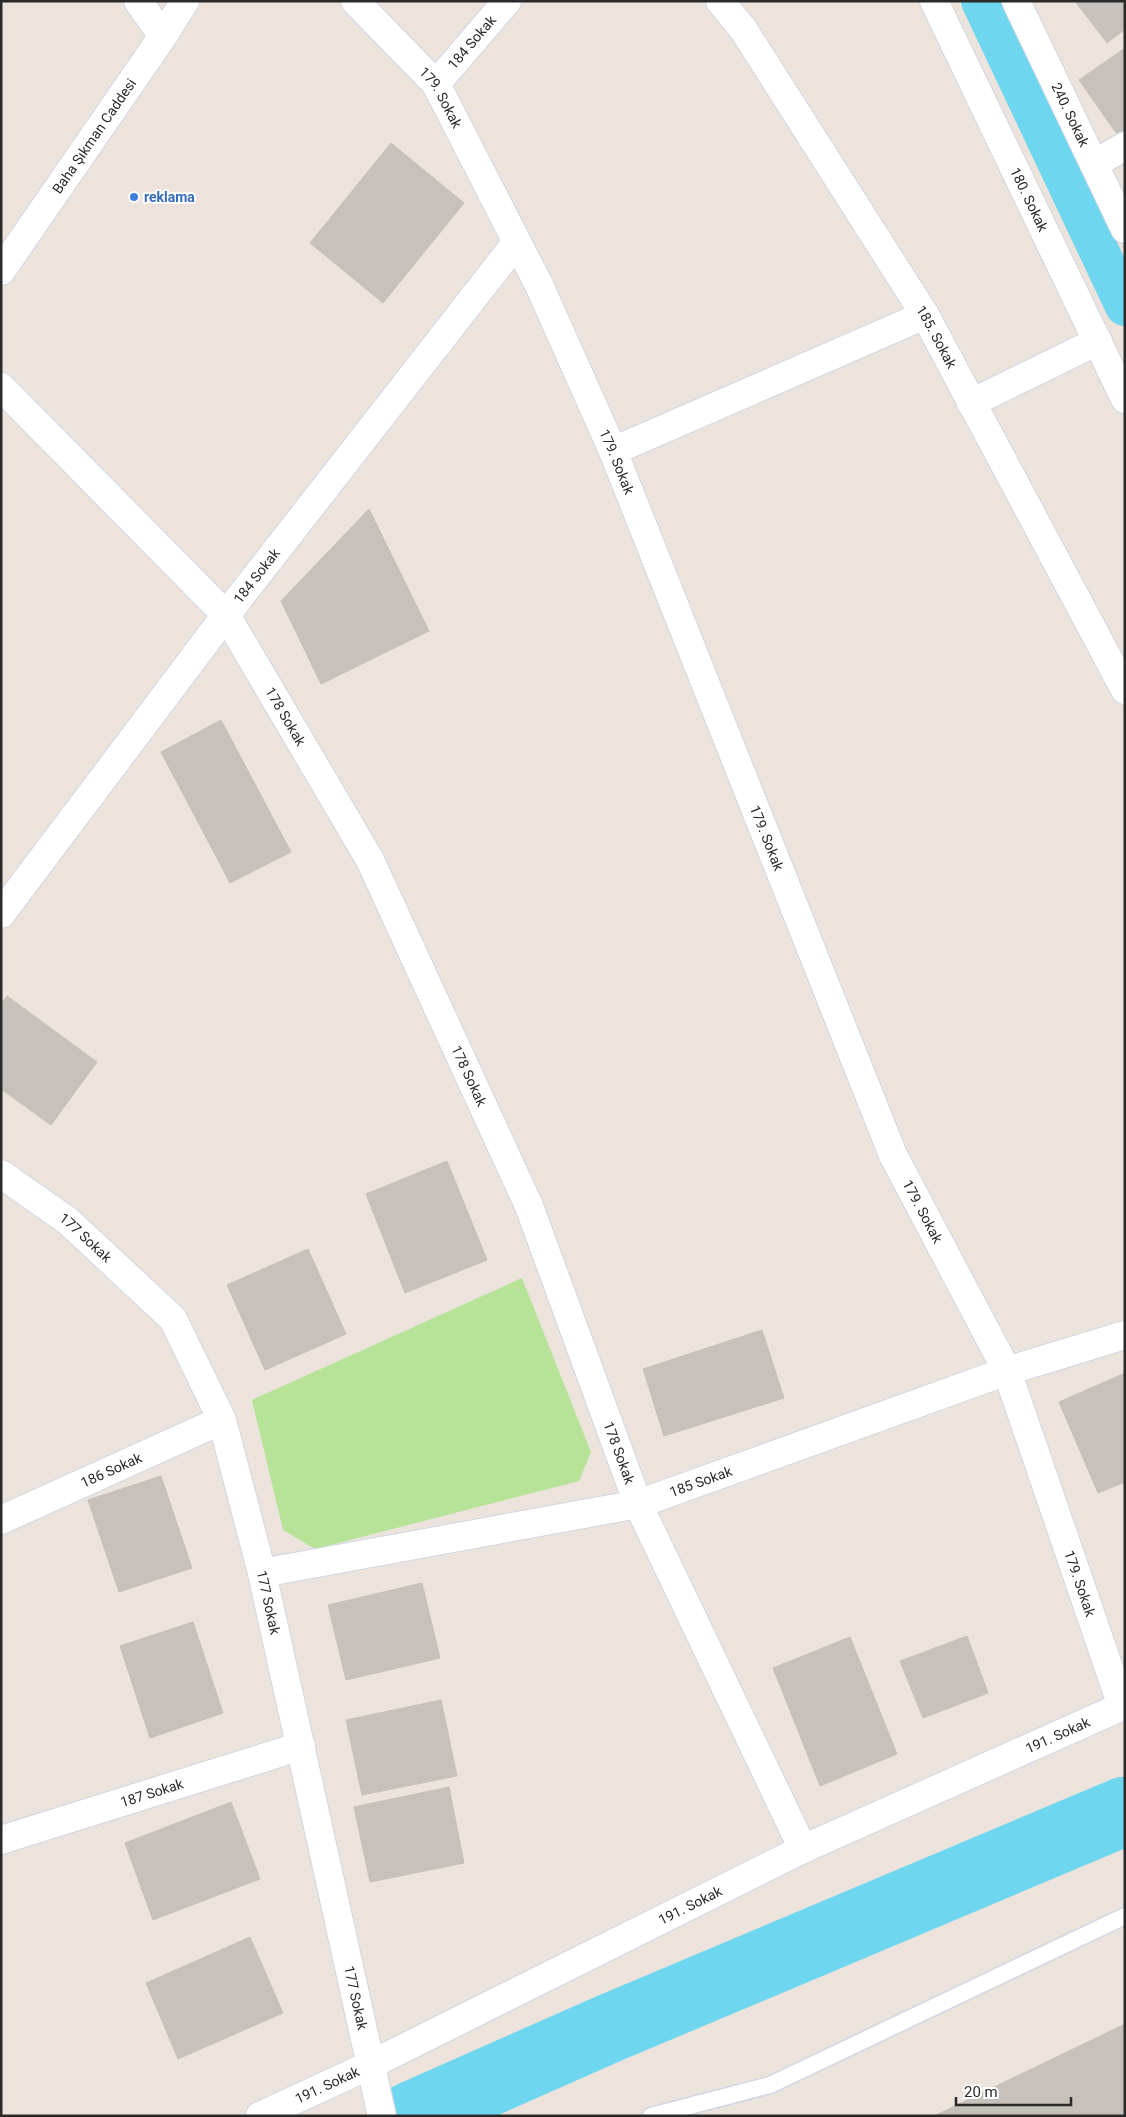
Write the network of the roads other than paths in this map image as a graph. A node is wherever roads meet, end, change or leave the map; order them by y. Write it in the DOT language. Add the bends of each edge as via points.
graph roads {
  1 [pos="138,1"];
  2 [pos="185,1"];
  3 [pos="355,1"];
  4 [pos="507,1"];
  5 [pos="720,1"];
  6 [pos="934,1"];
  7 [pos="1016,1"];
  8 [pos="163,36"];
  9 [pos="436,84"];
  10 [pos="1125,146"];
  11 [pos="1094,164"];
  12 [pos="1125,229"];
  13 [pos="516,243"];
  14 [pos="1,271"];
  15 [pos="925,315"];
  16 [pos="1098,341"];
  17 [pos="1,387"];
  18 [pos="1125,399"];
  19 [pos="971,403"];
  20 [pos="613,451"];
  21 [pos="226,615"];
  22 [pos="1125,690"];
  23 [pos="1,914"];
  24 [pos="1,1174"];
  25 [pos="1125,1335"];
  26 [pos="1007,1371"];
  27 [pos="222,1420"];
  28 [pos="638,1504"];
  29 [pos="1,1520"];
  30 [pos="262,1573"];
  31 [pos="1123,1706"];
  32 [pos="301,1746"];
  33 [pos="1,1840"];
  34 [pos="803,1849"];
  35 [pos="1125,1916"];
  36 [pos="370,2065"];
  37 [pos="380,2110"];
  38 [pos="260,2116"];
  39 [pos="651,2116"];
  1 -- 8 [label="street"];
  2 -- 8 [label="street, Baha Şıkman Caddesi"];
  3 -- 9 [label="street, 179. Sokak"];
  4 -- 9 [label="street, 184 Sokak"];
  5 -- 15 [label="street, 185. Sokak" via="744,29"];
  6 -- 16 [label="street, 180. Sokak"];
  7 -- 11 [label="street, 240. Sokak"];
  8 -- 14 [label="street, Baha Şıkman Caddesi"];
  9 -- 13 [label="street, 179. Sokak"];
  10 -- 11 [label="street"];
  11 -- 12 [label="street, 240. Sokak"];
  13 -- 20 [label="street, 179. Sokak" via="539,284"];
  13 -- 21 [label="street, 184 Sokak"];
  15 -- 19 [label="street, 185. Sokak"];
  15 -- 20 [label="street"];
  16 -- 18 [label="street, 180. Sokak"];
  16 -- 19 [label="street"];
  17 -- 21 [label="street, 178 Sokak"];
  19 -- 22 [label="street, 185. Sokak"];
  20 -- 26 [label="street, 179. Sokak" via="893,1155"];
  21 -- 23 [label="street, 184 Sokak"];
  21 -- 28 [label="street, 178 Sokak" via="370,860 529,1206"];
  24 -- 27 [label="street, 177 Sokak" via="68,1221 173,1318"];
  25 -- 26 [label="street, 185 Sokak"];
  26 -- 28 [label="street, 185 Sokak"];
  26 -- 31 [label="street, 179. Sokak"];
  27 -- 29 [label="street, 186 Sokak"];
  27 -- 30 [label="street, 177 Sokak"];
  28 -- 30 [label="street, 185 Sokak"];
  28 -- 34 [label="street, 178 Sokak"];
  30 -- 32 [label="street, 177 Sokak"];
  31 -- 34 [label="street, 191. Sokak"];
  32 -- 33 [label="street, 187 Sokak"];
  32 -- 36 [label="street, 177 Sokak"];
  34 -- 36 [label="street, 191. Sokak"];
  35 -- 39 [label="lane" via="770,2085"];
  36 -- 37 [label="street, 177 Sokak"];
  36 -- 38 [label="street, 191. Sokak"];
}
